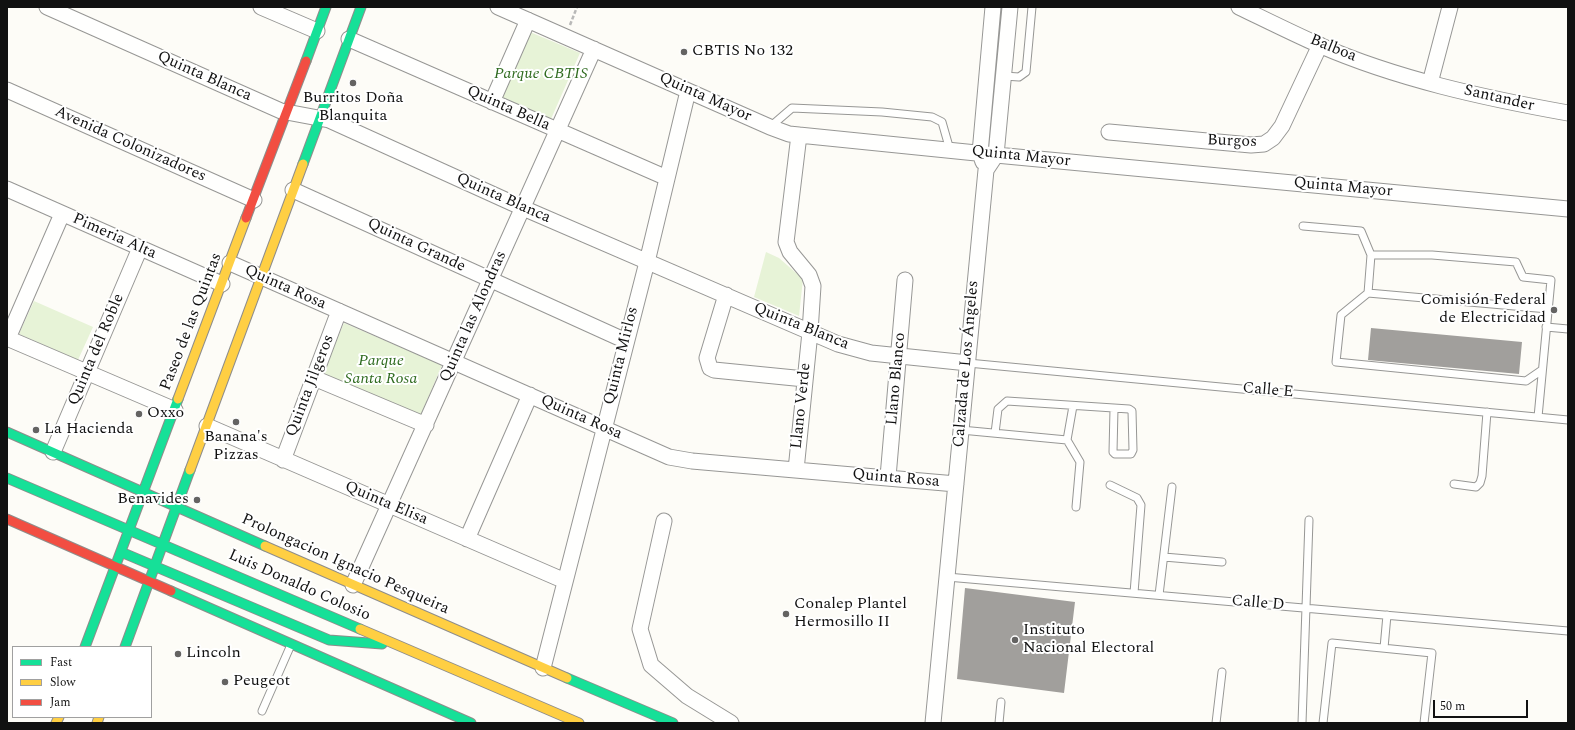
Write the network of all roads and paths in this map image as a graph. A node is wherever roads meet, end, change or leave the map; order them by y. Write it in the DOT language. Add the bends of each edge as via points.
graph roads {
  1 [pos="47,7"];
  2 [pos="261,7"];
  3 [pos="326,7"];
  4 [pos="360,7"];
  5 [pos="498,7"];
  6 [pos="577,7"];
  7 [pos="993,7"];
  8 [pos="1010,7"];
  9 [pos="1032,7"];
  10 [pos="1240,7"];
  11 [pos="1450,7"];
  12 [pos="528,20"];
  13 [pos="317,31"];
  14 [pos="565,36"];
  15 [pos="349,39"];
  16 [pos="1320,45"];
  17 [pos="594,49"];
  18 [pos="1004,76"];
  19 [pos="1430,83"];
  20 [pos="7,90"];
  21 [pos="688,91"];
  22 [pos="492,102"];
  23 [pos="286,113"];
  24 [pos="1568,113"];
  25 [pos="320,118"];
  26 [pos="770,127"];
  27 [pos="557,130"];
  28 [pos="1109,132"];
  29 [pos="799,135"];
  30 [pos="950,150"];
  31 [pos="980,153"];
  32 [pos="996,155"];
  33 [pos="986,170"];
  34 [pos="667,178"];
  35 [pos="7,190"];
  36 [pos="293,190"];
  37 [pos="254,200"];
  38 [pos="523,208"];
  39 [pos="1568,209"];
  40 [pos="62,214"];
  41 [pos="1303,226"];
  42 [pos="140,248"];
  43 [pos="1371,255"];
  44 [pos="647,262"];
  45 [pos="230,263"];
  46 [pos="262,277"];
  47 [pos="490,280"];
  48 [pos="905,280"];
  49 [pos="222,284"];
  50 [pos="1368,292"];
  51 [pos="726,295"];
  52 [pos="1548,309"];
  53 [pos="339,312"];
  54 [pos="1546,327"];
  55 [pos="1568,329"];
  56 [pos="810,332"];
  57 [pos="8,338"];
  58 [pos="626,341"];
  59 [pos="899,356"];
  60 [pos="454,362"];
  61 [pos="968,363"];
  62 [pos="1542,370"];
  63 [pos="88,372"];
  64 [pos="314,378"];
  65 [pos="805,379"];
  66 [pos="530,395"];
  67 [pos="1073,406"];
  68 [pos="1114,409"];
  69 [pos="175,410"];
  70 [pos="1487,412"];
  71 [pos="1538,417"];
  72 [pos="1568,420"];
  73 [pos="426,425"];
  74 [pos="207,426"];
  75 [pos="604,428"];
  76 [pos="961,430"];
  77 [pos="7,432"];
  78 [pos="995,433"];
  79 [pos="1067,440"];
  80 [pos="53,452"];
  81 [pos="283,460"];
  82 [pos="796,470"];
  83 [pos="888,477"];
  84 [pos="7,478"];
  85 [pos="956,484"];
  86 [pos="1454,484"];
  87 [pos="1110,485"];
  88 [pos="1172,487"];
  89 [pos="144,492"];
  90 [pos="390,506"];
  91 [pos="177,507"];
  92 [pos="1076,507"];
  93 [pos="7,520"];
  94 [pos="1309,520"];
  95 [pos="664,521"];
  96 [pos="130,529"];
  97 [pos="467,539"];
  98 [pos="164,543"];
  99 [pos="121,552"];
  100 [pos="1164,556"];
  101 [pos="1222,562"];
  102 [pos="156,566"];
  103 [pos="116,568"];
  104 [pos="947,577"];
  105 [pos="565,582"];
  106 [pos="150,583"];
  107 [pos="353,585"];
  108 [pos="1134,593"];
  109 [pos="1159,596"];
  110 [pos="1306,608"];
  111 [pos="1387,615"];
  112 [pos="1568,631"];
  113 [pos="290,645"];
  114 [pos="396,645"];
  115 [pos="85,646"];
  116 [pos="126,646"];
  117 [pos="1384,648"];
  118 [pos="543,668"];
  119 [pos="1222,672"];
  120 [pos="1001,702"];
  121 [pos="262,711"];
  122 [pos="471,723"];
  123 [pos="579,723"];
  124 [pos="673,723"];
  125 [pos="731,723"];
  126 [pos="933,723"];
  127 [pos="999,723"];
  128 [pos="1216,723"];
  129 [pos="1302,723"];
  130 [pos="1323,723"];
  131 [pos="1424,723"];
  1 -- 23 [label="street, Quinta Blanca"];
  2 -- 13 [label="street"];
  3 -- 13 [label="main road, Paseo de las Quintas"];
  4 -- 15 [label="main road"];
  5 -- 12 [label="street, Quinta Mayor"];
  6 -- 14 [label="path"];
  7 -- 31 [label="street"];
  8 -- 18 [label="street, Calzada de Los Ángeles"];
  9 -- 18 [label="lane" via="1026,72 1020,77"];
  10 -- 16 [label="street, Balboa"];
  11 -- 19 [label="street"];
  12 -- 14 [label="street, Quinta Mayor"];
  12 -- 22 [label="street"];
  13 -- 23 [label="main road, Paseo de las Quintas"];
  14 -- 17 [label="street, Quinta Mayor"];
  15 -- 22 [label="street, Quinta Bella"];
  15 -- 25 [label="main road"];
  16 -- 19 [label="street, Balboa"];
  16 -- 28 [label="street, Burgos" via="1282,126 1273,138 1264,144 1251,145"];
  17 -- 21 [label="street, Quinta Mayor"];
  17 -- 27 [label="street, Quinta las Alondras"];
  18 -- 32 [label="street, Calzada de Los Ángeles"];
  19 -- 24 [label="street, Santander" via="1507,102"];
  20 -- 37 [label="street, Avenida Colonizadores"];
  21 -- 26 [label="street, Quinta Mayor"];
  21 -- 34 [label="street, Quinta Mirlos"];
  22 -- 27 [label="street, Quinta Bella"];
  23 -- 25 [label="street, Quinta Blanca"];
  23 -- 37 [label="main road, Paseo de las Quintas"];
  25 -- 36 [label="main road"];
  25 -- 38 [label="street, Quinta Blanca"];
  26 -- 29 [label="street, Quinta Mayor"];
  26 -- 30 [label="lane" via="792,108 882,112 932,118 942,122"];
  27 -- 34 [label="street, Quinta Bella"];
  27 -- 38 [label="street, Quinta las Alondras"];
  29 -- 30 [label="street, Quinta Mayor"];
  29 -- 56 [label="street, Llano Verde" via="786,242 790,252 812,280"];
  30 -- 31 [label="street, Quinta Mayor"];
  31 -- 32 [label="street, Quinta Mayor"];
  31 -- 33 [label="street"];
  32 -- 33 [label="street, Calzada de Los Ángeles"];
  32 -- 39 [label="street, Quinta Mayor"];
  33 -- 61 [label="street, Calzada de Los Ángeles"];
  34 -- 44 [label="street, Quinta Mirlos"];
  35 -- 40 [label="street, Pimeria Alta"];
  36 -- 46 [label="main road"];
  36 -- 47 [label="street, Quinta Grande"];
  37 -- 45 [label="main road, Paseo de las Quintas"];
  38 -- 44 [label="street, Quinta Blanca"];
  38 -- 47 [label="street, Quinta las Alondras"];
  40 -- 42 [label="street, Pimeria Alta"];
  40 -- 57 [label="street"];
  41 -- 43 [label="lane" via="1361,231"];
  42 -- 49 [label="street, Pimeria Alta"];
  42 -- 63 [label="street, Quinta del Roble"];
  43 -- 50 [label="lane"];
  43 -- 52 [label="lane" via="1432,255 1516,262 1523,277 1551,280"];
  44 -- 51 [label="street, Quinta Blanca"];
  44 -- 58 [label="street, Quinta Mirlos"];
  45 -- 46 [label="street, Quinta Rosa"];
  45 -- 49 [label="main road, Paseo de las Quintas"];
  46 -- 53 [label="street, Quinta Rosa"];
  46 -- 74 [label="main road"];
  47 -- 58 [label="street, Quinta Grande"];
  47 -- 60 [label="street, Quinta las Alondras"];
  48 -- 59 [label="street, Llano Blanco"];
  49 -- 69 [label="main road, Paseo de las Quintas"];
  50 -- 52 [label="lane"];
  50 -- 62 [label="lane" via="1342,315 1336,362 1526,381"];
  51 -- 56 [label="street, Quinta Blanca"];
  51 -- 65 [label="street" via="707,358 710,368"];
  52 -- 54 [label="lane"];
  53 -- 60 [label="street, Quinta Rosa"];
  53 -- 64 [label="street, Quinta Jilgeros"];
  54 -- 55 [label="lane"];
  54 -- 62 [label="lane"];
  56 -- 59 [label="street, Quinta Blanca" via="871,354"];
  56 -- 65 [label="street, Llano Verde"];
  57 -- 63 [label="street"];
  58 -- 75 [label="street, Quinta Mirlos"];
  59 -- 61 [label="street, Quinta Blanca"];
  59 -- 83 [label="street, Llano Blanco"];
  60 -- 66 [label="street, Quinta Rosa"];
  60 -- 73 [label="street, Quinta las Alondras"];
  61 -- 70 [label="lane, Calle E"];
  61 -- 76 [label="street, Calzada de Los Ángeles"];
  62 -- 71 [label="lane"];
  63 -- 69 [label="street"];
  63 -- 80 [label="street, Quinta del Roble"];
  64 -- 73 [label="street"];
  64 -- 81 [label="street, Quinta Jilgeros"];
  65 -- 82 [label="street, Llano Verde"];
  66 -- 75 [label="street, Quinta Rosa"];
  66 -- 97 [label="street"];
  67 -- 68 [label="lane"];
  67 -- 78 [label="lane" via="1007,401 998,409"];
  67 -- 79 [label="lane"];
  68 -- 68 [label="lane" via="1132,411 1131,454 1113,452"];
  69 -- 89 [label="main road, Paseo de las Quintas"];
  70 -- 71 [label="lane, Calle E"];
  70 -- 86 [label="lane" via="1480,483 1476,487"];
  71 -- 72 [label="lane, Calle E"];
  73 -- 90 [label="street, Quinta las Alondras"];
  74 -- 81 [label="street, Quinta Elisa"];
  74 -- 91 [label="main road"];
  75 -- 82 [label="street, Quinta Rosa" via="678,460"];
  75 -- 105 [label="street, Quinta Mirlos"];
  76 -- 78 [label="lane"];
  76 -- 85 [label="street, Calzada de Los Ángeles"];
  77 -- 80 [label="main road, Prolongacion Ignacio Pesqueira"];
  78 -- 79 [label="lane"];
  79 -- 92 [label="lane" via="1080,462"];
  80 -- 89 [label="main road, Prolongacion Ignacio Pesqueira"];
  81 -- 90 [label="street, Quinta Elisa"];
  82 -- 83 [label="street, Quinta Rosa"];
  83 -- 85 [label="street, Quinta Rosa"];
  84 -- 96 [label="main road, Luis Donaldo Colosio"];
  85 -- 104 [label="street, Calzada de Los Ángeles"];
  87 -- 108 [label="lane" via="1137,498 1141,505"];
  88 -- 100 [label="lane"];
  89 -- 91 [label="main road, Prolongacion Ignacio Pesqueira"];
  89 -- 96 [label="main road, Paseo de las Quintas"];
  90 -- 97 [label="street, Quinta Elisa"];
  90 -- 107 [label="street, Quinta las Alondras"];
  91 -- 98 [label="main road"];
  91 -- 107 [label="main road, Prolongacion Ignacio Pesqueira"];
  93 -- 103 [label="main road"];
  94 -- 110 [label="lane"];
  95 -- 125 [label="street" via="640,629 651,665 687,696"];
  96 -- 98 [label="main road, Luis Donaldo Colosio"];
  96 -- 99 [label="main road, Paseo de las Quintas"];
  97 -- 105 [label="street, Quinta Elisa"];
  98 -- 102 [label="main road"];
  98 -- 114 [label="main road, Luis Donaldo Colosio"];
  99 -- 102 [label="main road"];
  99 -- 103 [label="main road, Paseo de las Quintas"];
  100 -- 101 [label="lane"];
  100 -- 109 [label="lane"];
  102 -- 106 [label="main road"];
  102 -- 114 [label="main road" via="329,640"];
  103 -- 106 [label="main road"];
  103 -- 115 [label="main road, Paseo de las Quintas"];
  104 -- 108 [label="lane, Calle D"];
  104 -- 126 [label="street, Calzada de Los Ángeles"];
  105 -- 118 [label="street, Quinta Mirlos"];
  106 -- 113 [label="main road"];
  106 -- 116 [label="main road"];
  107 -- 118 [label="main road, Prolongacion Ignacio Pesqueira"];
  108 -- 109 [label="lane, Calle D"];
  109 -- 110 [label="lane, Calle D"];
  110 -- 111 [label="lane, Calle D"];
  110 -- 129 [label="lane"];
  111 -- 112 [label="lane, Calle D"];
  111 -- 117 [label="lane"];
  113 -- 121 [label="lane"];
  113 -- 122 [label="main road"];
  114 -- 123 [label="main road, Luis Donaldo Colosio"];
  117 -- 130 [label="lane" via="1332,644"];
  117 -- 131 [label="lane" via="1432,653"];
  118 -- 124 [label="main road, Prolongacion Ignacio Pesqueira"];
  119 -- 128 [label="lane"];
  120 -- 127 [label="lane"];
}
